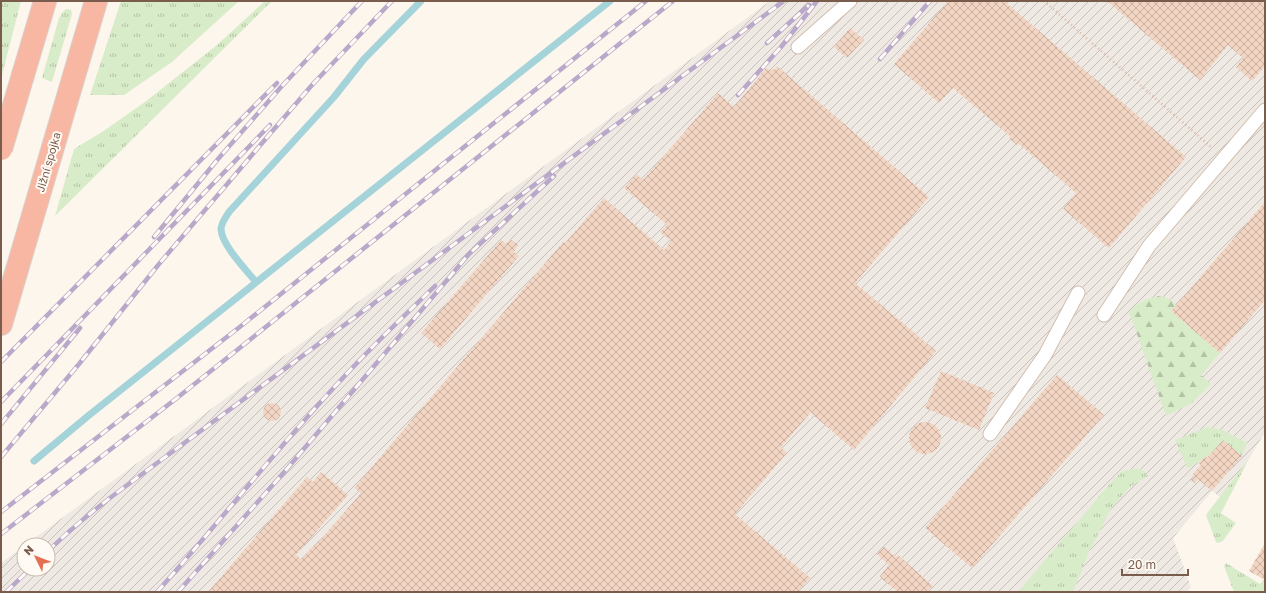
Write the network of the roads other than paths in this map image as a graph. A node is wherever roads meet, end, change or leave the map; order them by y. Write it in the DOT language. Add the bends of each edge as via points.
graph roads {
  1 [pos="45,1"];
  2 [pos="96,1"];
  3 [pos="850,1"];
  4 [pos="798,47"];
  5 [pos="1265,110"];
  6 [pos="1,149"];
  7 [pos="1078,294"];
  8 [pos="1104,315"];
  9 [pos="1,324"];
  10 [pos="990,434"];
  1 -- 6 [label="highway, bridge"];
  2 -- 9 [label="highway, Jižní spojka"];
  3 -- 4 [label="lane"];
  5 -- 8 [label="lane" via="1149,246"];
  7 -- 10 [label="lane" via="1045,355"];
}
